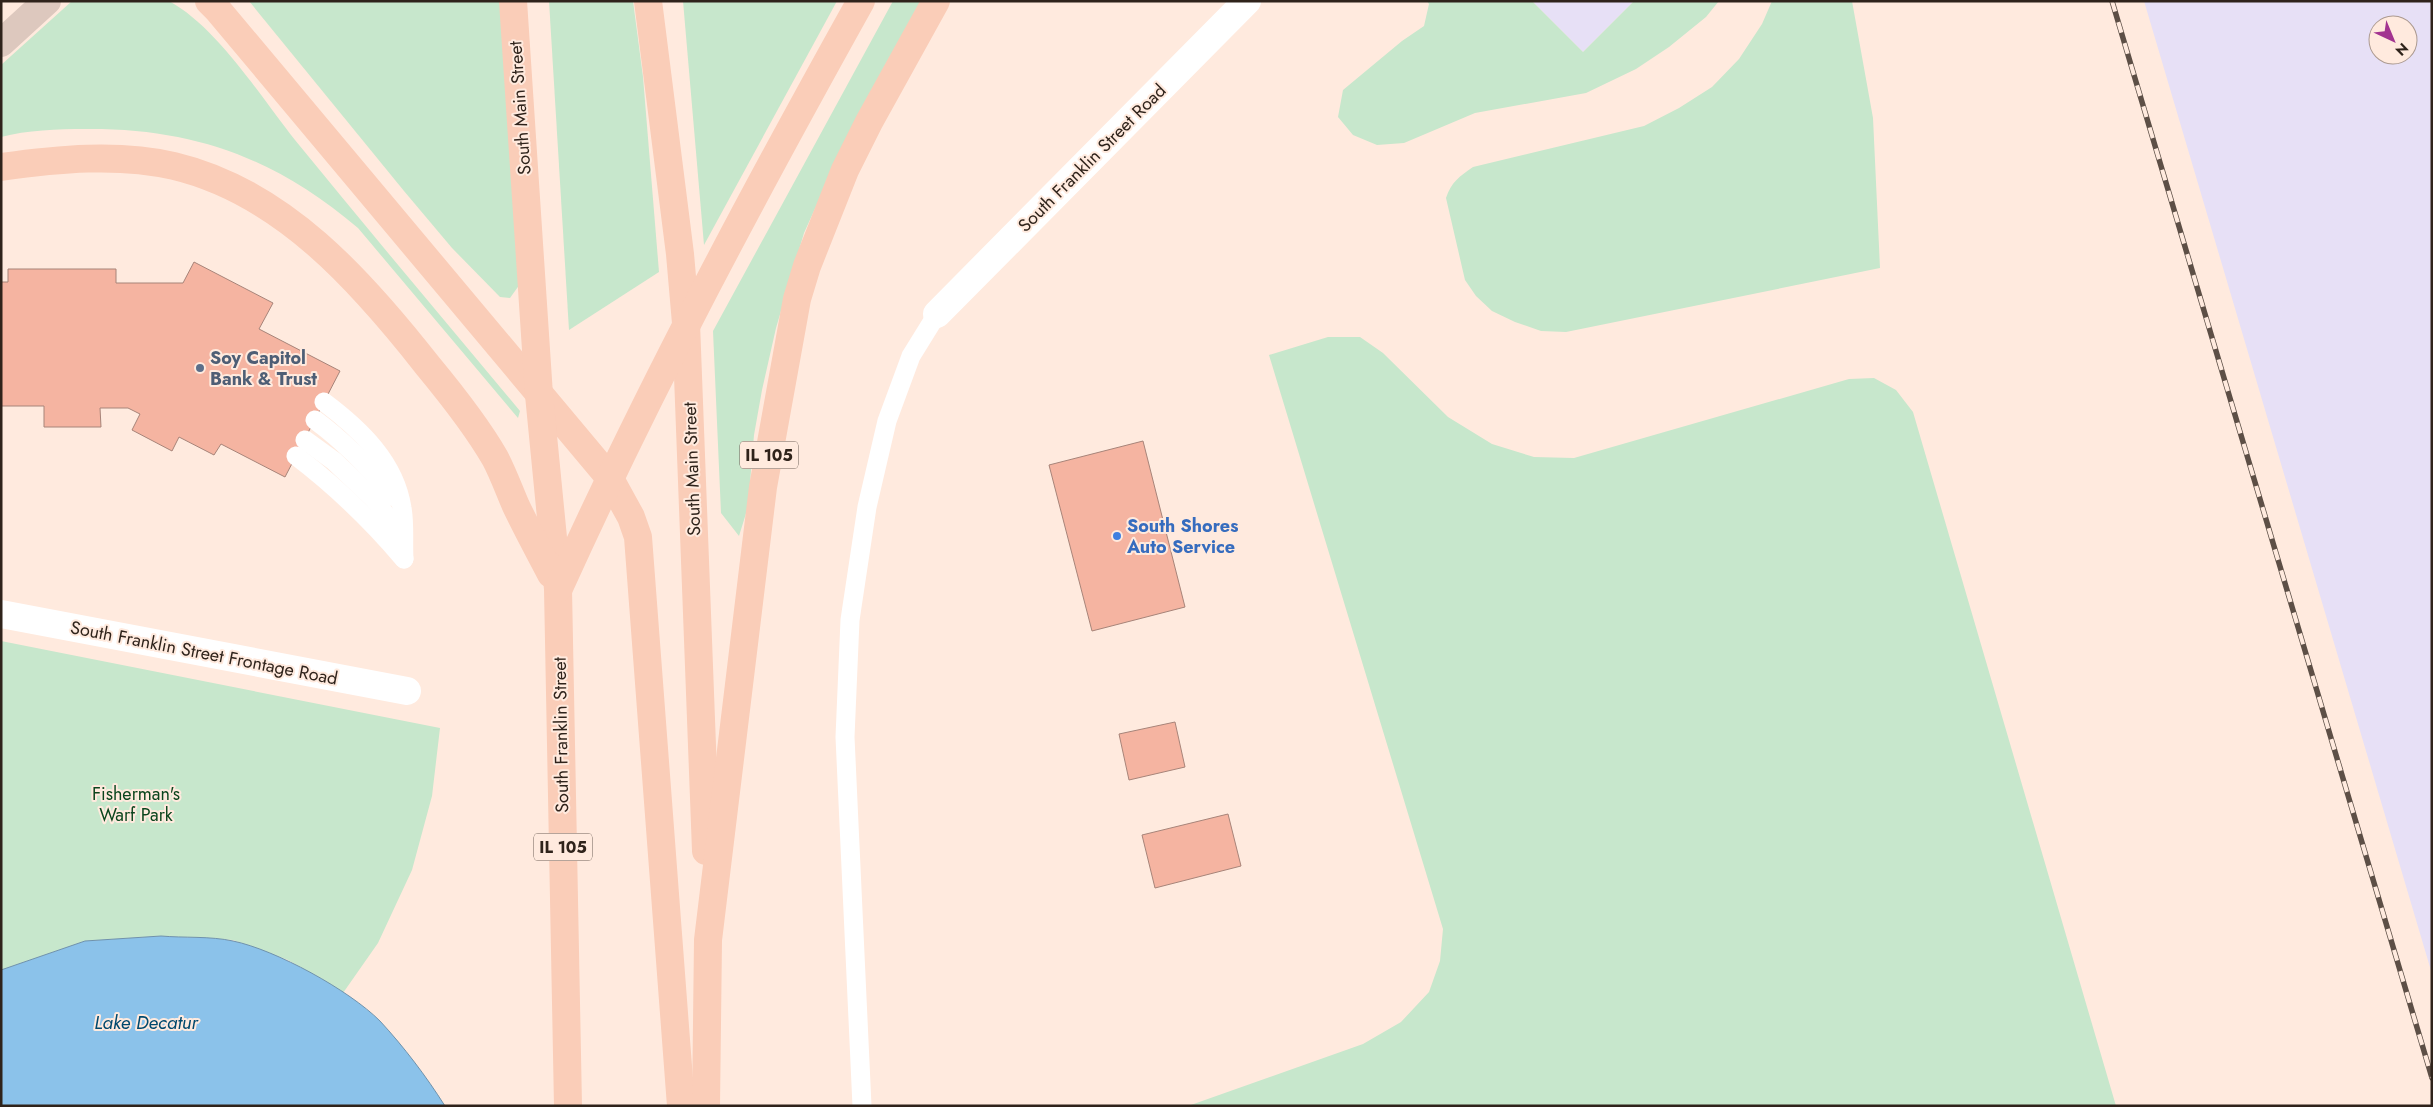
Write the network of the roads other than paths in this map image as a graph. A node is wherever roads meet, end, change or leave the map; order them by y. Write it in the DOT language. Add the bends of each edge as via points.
graph roads {
  1 [pos="47,1"];
  2 [pos="209,1"];
  3 [pos="513,1"];
  4 [pos="648,1"];
  5 [pos="861,1"];
  6 [pos="936,1"];
  7 [pos="1247,1"];
  8 [pos="1,43"];
  9 [pos="1,167"];
  10 [pos="937,314"];
  11 [pos="686,323"];
  12 [pos="538,395"];
  13 [pos="324,402"];
  14 [pos="315,420"];
  15 [pos="300,448"];
  16 [pos="609,478"];
  17 [pos="402,508"];
  18 [pos="558,589"];
  19 [pos="1,614"];
  20 [pos="407,691"];
  21 [pos="708,940"];
  22 [pos="568,1106"];
  23 [pos="681,1106"];
  24 [pos="706,1106"];
  25 [pos="862,1106"];
  1 -- 8 [label="street"];
  2 -- 12 [label="main road"];
  3 -- 12 [label="main road, South Main Street"];
  4 -- 11 [label="main road, South Main Street"];
  5 -- 11 [label="main road, IL 105"];
  6 -- 21 [label="main road, IL 105" via="845,170 797,299 763,488"];
  7 -- 10 [label="street, South Franklin Street Road"];
  9 -- 18 [label="main road" via="94,158 174,166 224,183 283,217 320,246 362,287 468,416 495,458"];
  10 -- 25 [label="lane" via="914,350 887,421 867,507 850,620 845,737"];
  11 -- 16 [label="main road, IL 105"];
  11 -- 21 [label="main road, South Main Street"];
  12 -- 16 [label="main road"];
  12 -- 18 [label="main road, South Franklin Street"];
  13 -- 17 [label="lane" via="369,441 390,472"];
  14 -- 17 [label="lane" via="371,469"];
  15 -- 17 [label="lane" via="404,559"];
  16 -- 18 [label="main road, IL 105"];
  16 -- 23 [label="main road" via="631,517 638,537"];
  18 -- 22 [label="main road, South Franklin Street / IL 105"];
  19 -- 20 [label="street, South Franklin Street Frontage Road"];
  21 -- 24 [label="main road, IL 105"];
}
